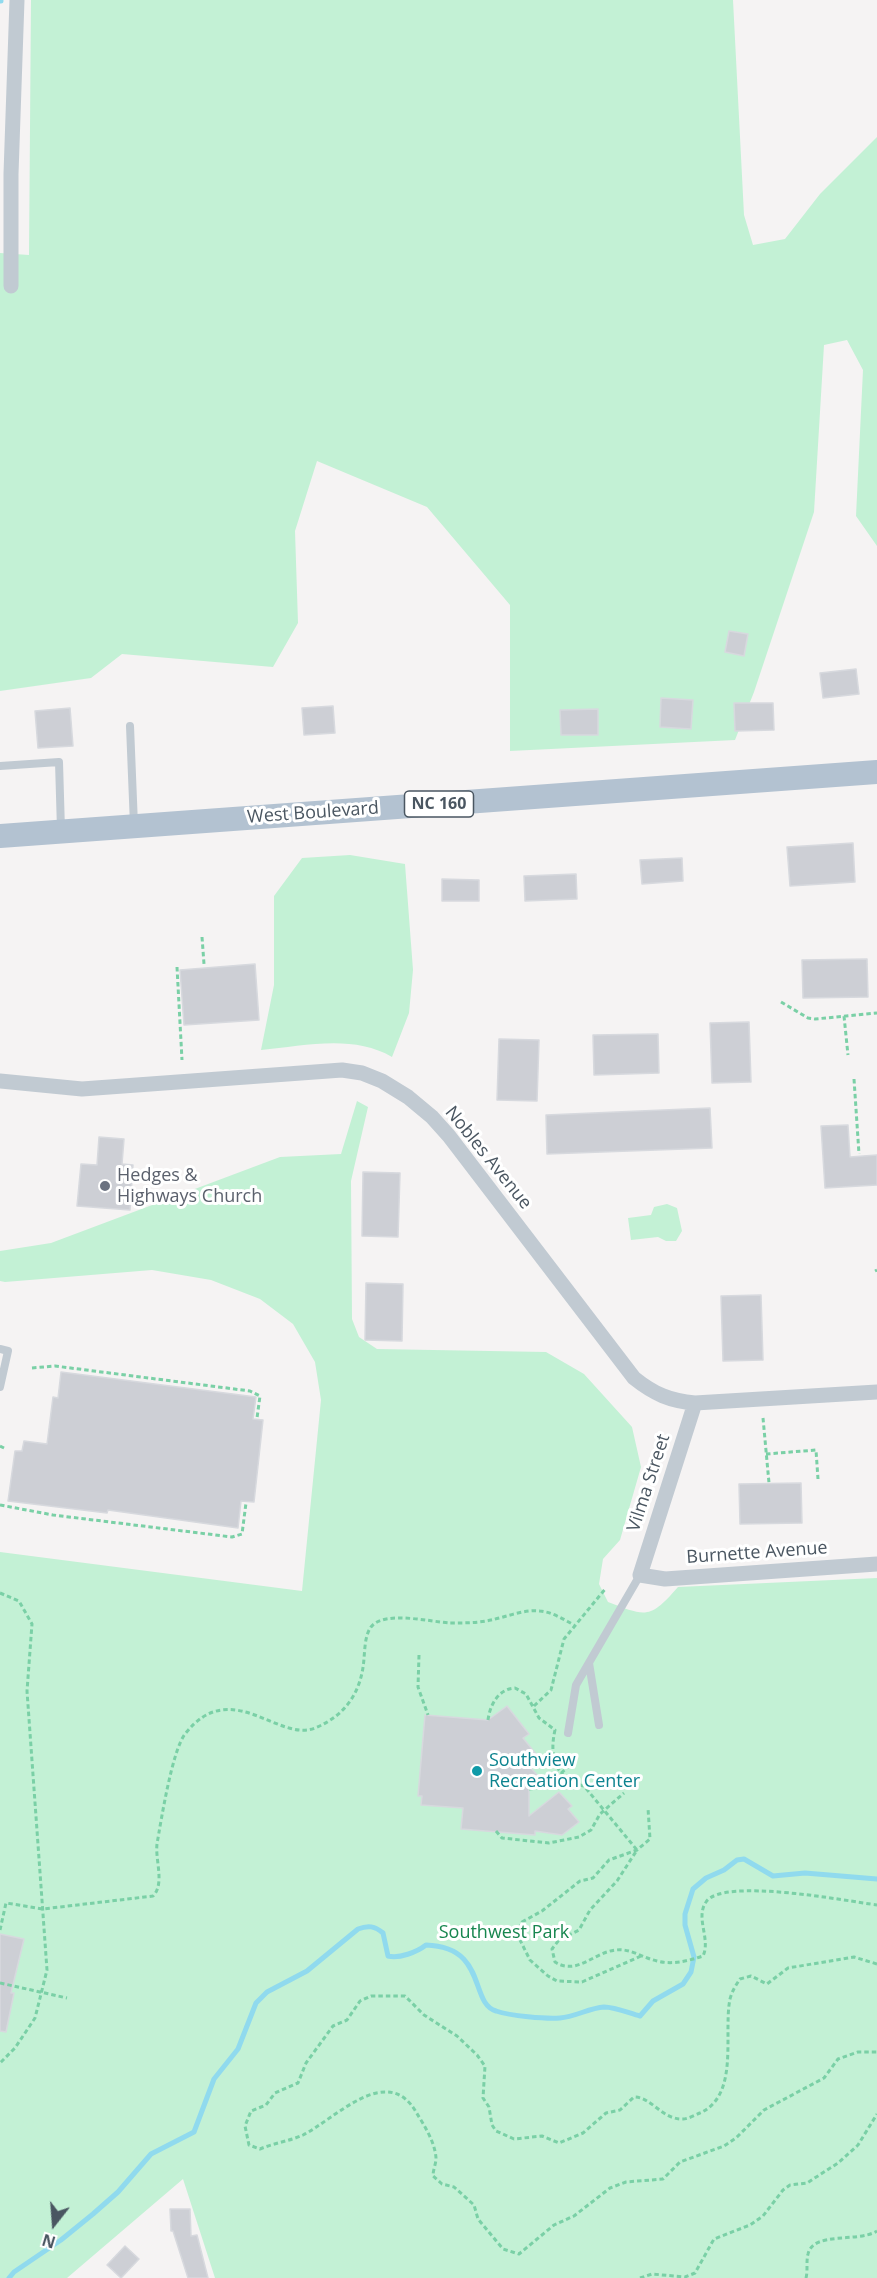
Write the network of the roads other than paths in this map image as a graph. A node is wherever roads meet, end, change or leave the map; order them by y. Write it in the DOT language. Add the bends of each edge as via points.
graph roads {
  1 [pos="17,0"];
  2 [pos="11,285"];
  3 [pos="130,726"];
  4 [pos="0,766"];
  5 [pos="877,772"];
  6 [pos="134,826"];
  7 [pos="61,831"];
  8 [pos="0,836"];
  9 [pos="0,1081"];
  10 [pos="0,1349"];
  11 [pos="0,1387"];
  12 [pos="877,1392"];
  13 [pos="695,1403"];
  14 [pos="877,1564"];
  15 [pos="640,1575"];
  16 [pos="589,1663"];
  17 [pos="599,1725"];
  18 [pos="568,1733"];
  1 -- 2 [label="street"];
  3 -- 6 [label="lane"];
  4 -- 7 [label="lane" via="59,762"];
  5 -- 6 [label="main road, West Boulevard / NC 160"];
  6 -- 7 [label="main road, West Boulevard / NC 160"];
  7 -- 8 [label="main road, West Boulevard / NC 160"];
  9 -- 13 [label="street, Nobles Avenue" via="82,1089 342,1070 382,1081 408,1097 449,1136 634,1378 668,1399"];
  10 -- 11 [label="lane" via="8,1351"];
  12 -- 13 [label="street, Nobles Avenue"];
  13 -- 15 [label="street, Vilma Street"];
  14 -- 15 [label="street, Burnette Avenue" via="665,1580"];
  15 -- 16 [label="lane"];
  16 -- 17 [label="lane"];
  16 -- 18 [label="lane" via="576,1685"];
}
